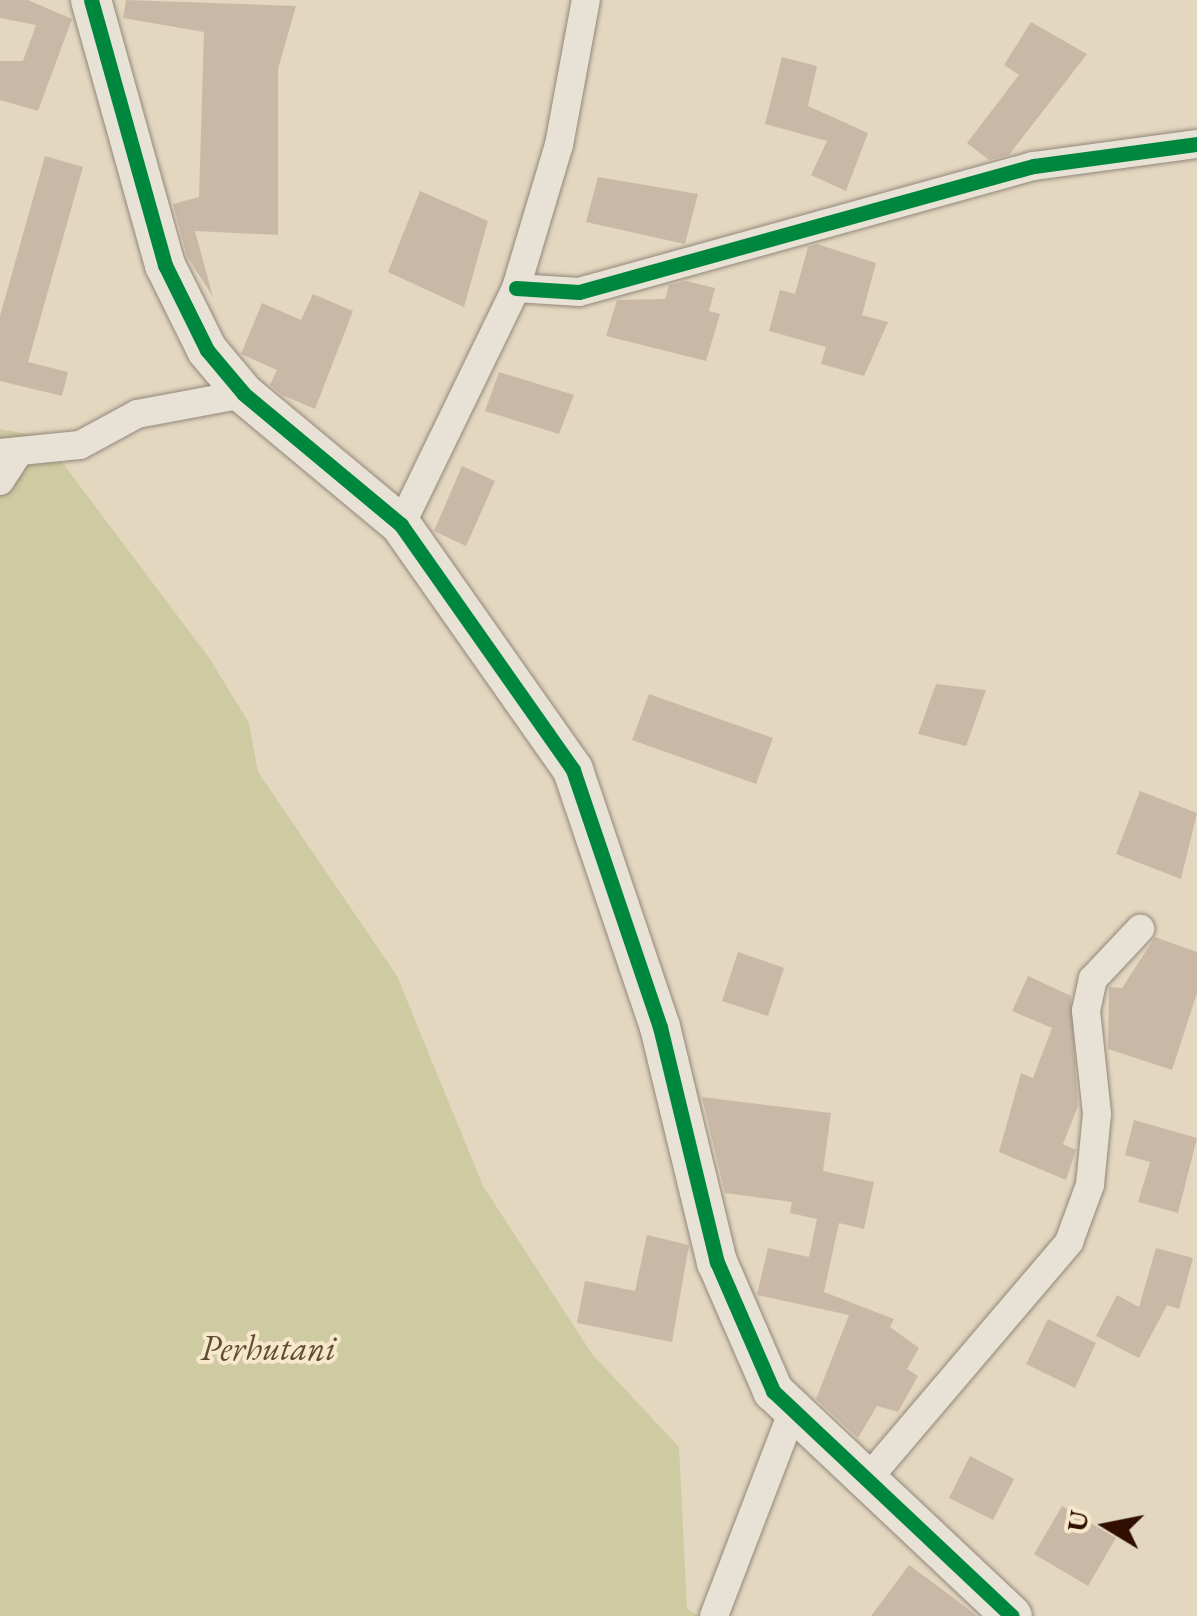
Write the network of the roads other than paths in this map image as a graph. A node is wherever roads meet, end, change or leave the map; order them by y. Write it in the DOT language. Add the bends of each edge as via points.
graph roads {
  1 [pos="91,0"];
  2 [pos="586,0"];
  3 [pos="1197,144"];
  4 [pos="516,288"];
  5 [pos="244,394"];
  6 [pos="10,452"];
  7 [pos="0,481"];
  8 [pos="400,525"];
  9 [pos="1140,929"];
  10 [pos="790,1416"];
  11 [pos="864,1482"];
  12 [pos="714,1616"];
  13 [pos="1012,1616"];
  1 -- 5 [label="street" via="165,265 207,350"];
  2 -- 4 [label="street" via="559,145"];
  3 -- 4 [label="street" via="1034,166 579,292"];
  4 -- 8 [label="street"];
  5 -- 6 [label="street" via="191,398 80,445"];
  5 -- 8 [label="street"];
  6 -- 7 [label="street"];
  8 -- 10 [label="street" via="551,734 596,819 660,1027 717,1262 748,1348"];
  9 -- 11 [label="street" via="1093,979 1086,1011 1098,1114 1090,1185 1069,1242"];
  10 -- 11 [label="street"];
  10 -- 12 [label="street"];
  11 -- 13 [label="street"];
}
